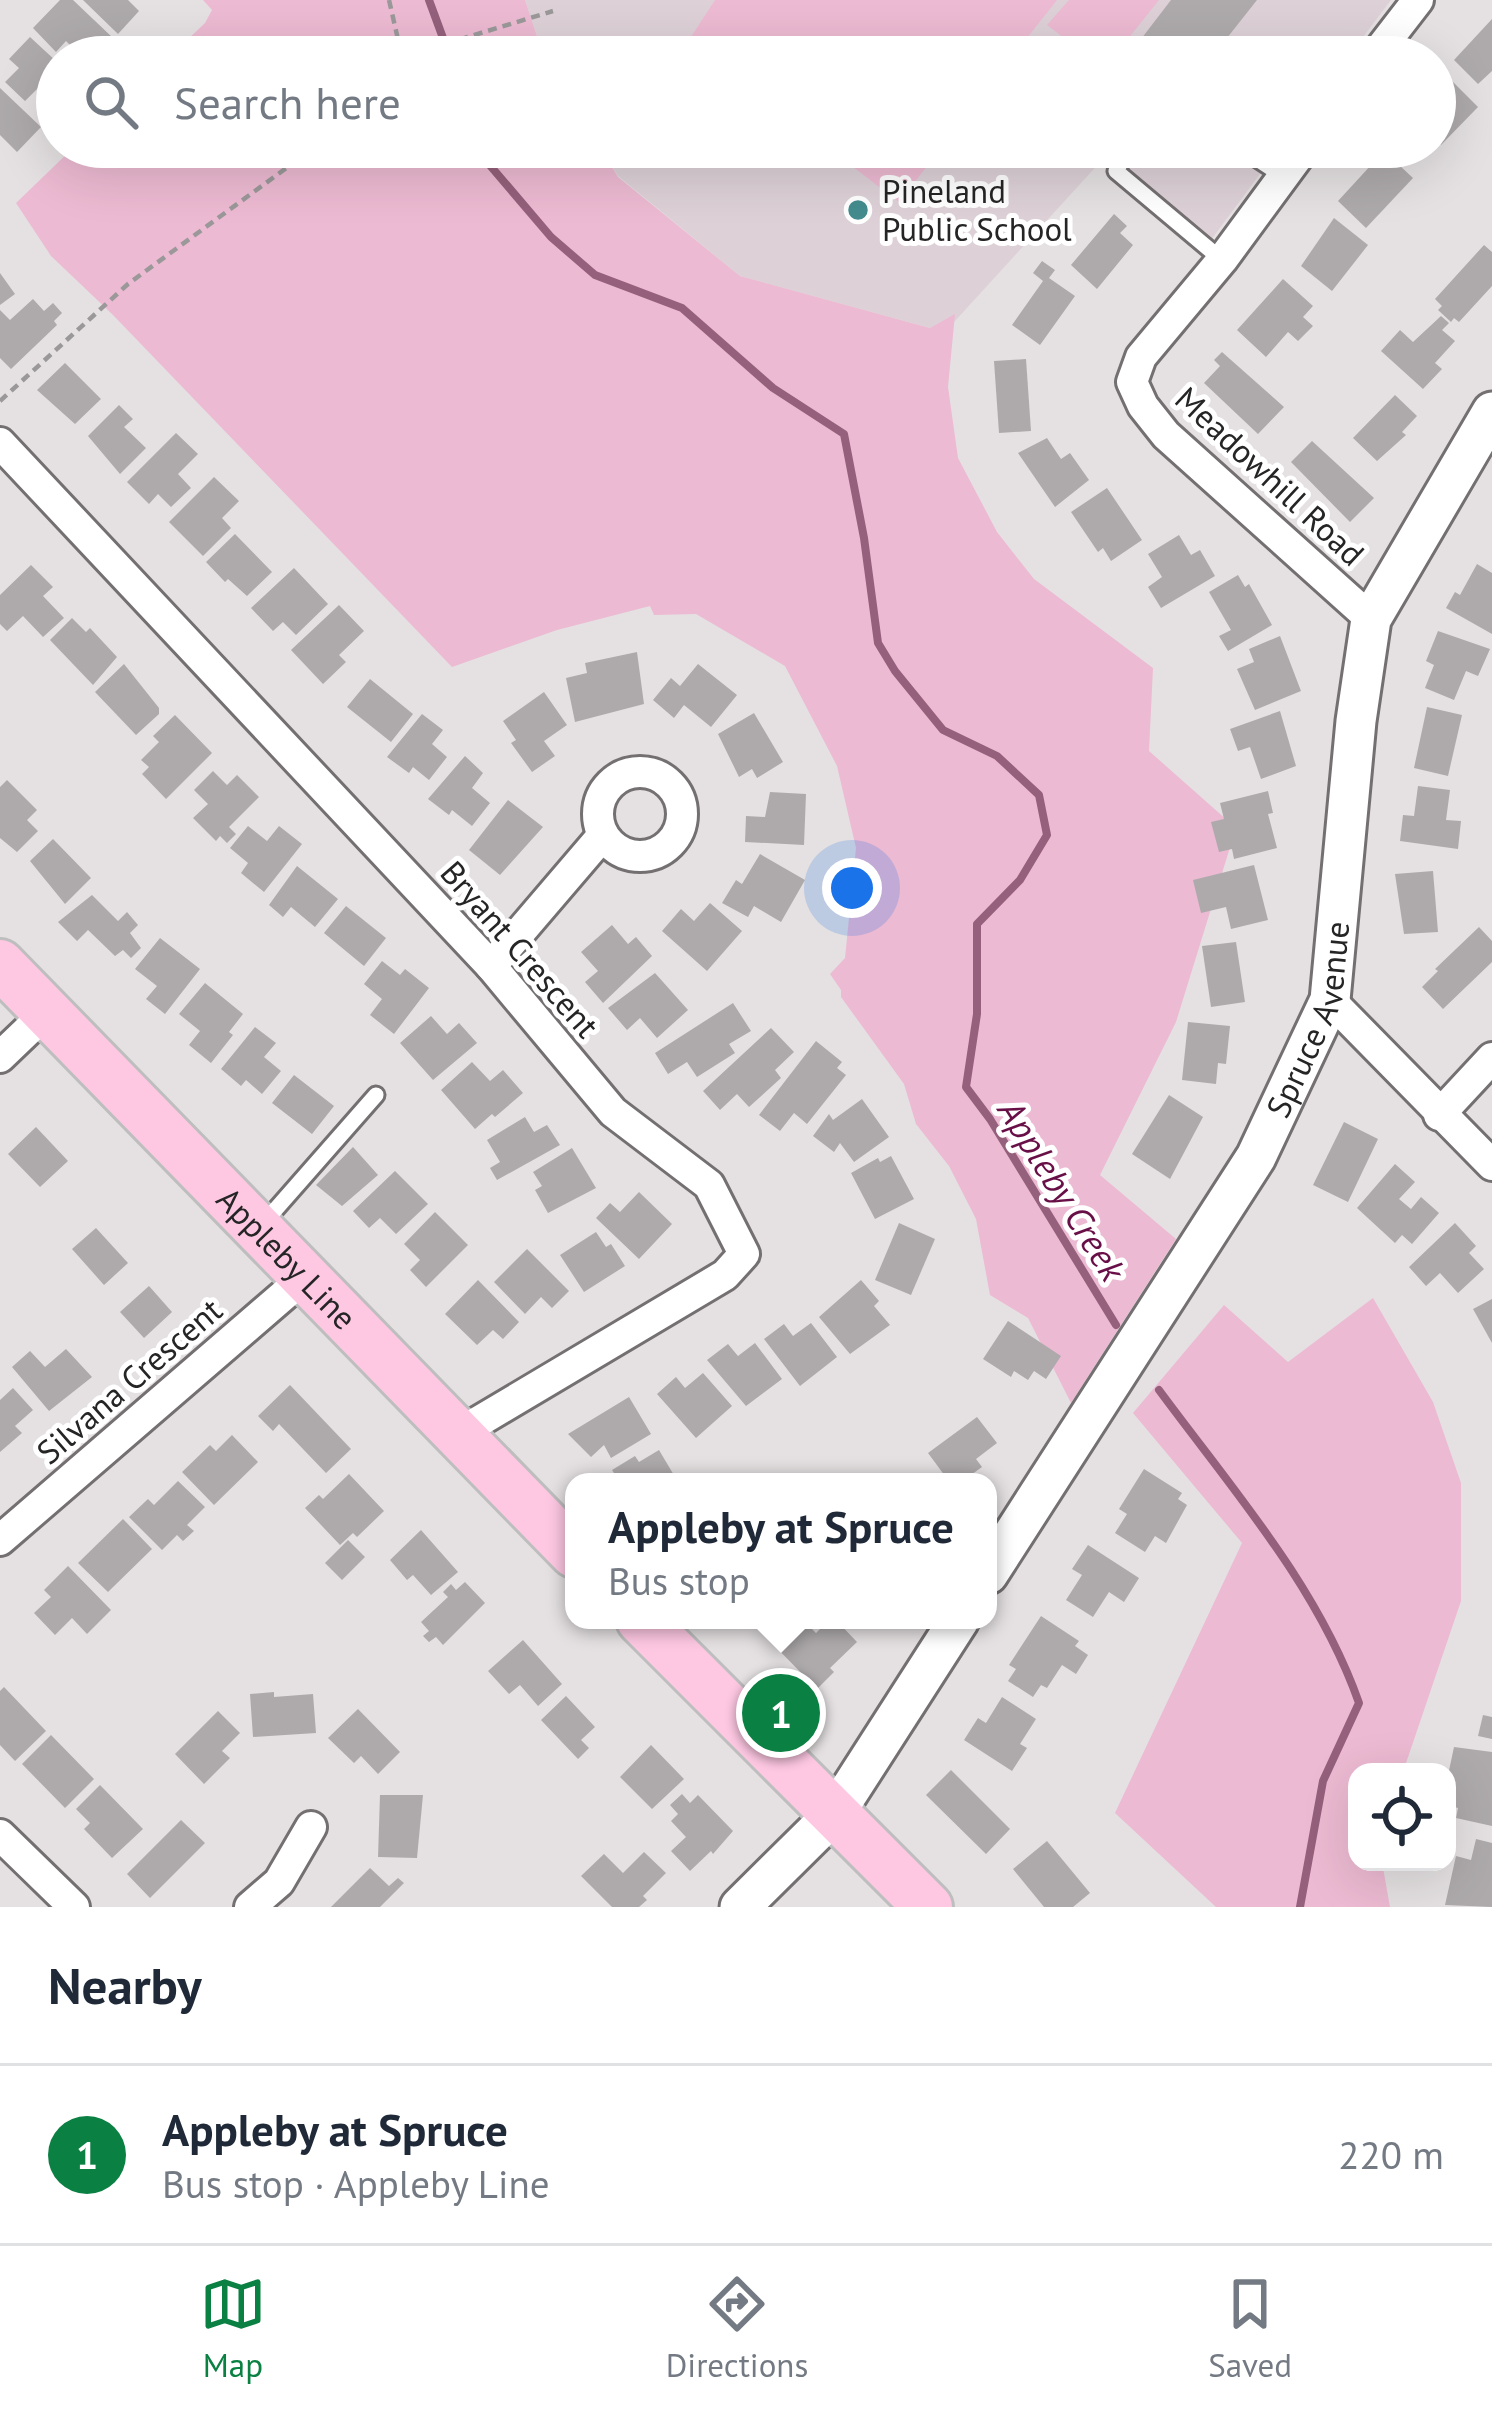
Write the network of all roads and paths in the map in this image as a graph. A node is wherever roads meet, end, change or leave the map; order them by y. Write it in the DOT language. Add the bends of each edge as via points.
graph roads {
  1 [pos="389,0"];
  2 [pos="1418,0"];
  3 [pos="553,11"];
  4 [pos="397,36"];
  5 [pos="464,36"];
  6 [pos="1390,36"];
  7 [pos="286,168"];
  8 [pos="1118,168"];
  9 [pos="1271,168"];
  10 [pos="1289,168"];
  11 [pos="1283,176"];
  12 [pos="1222,260"];
  13 [pos="0,400"];
  14 [pos="1492,412"];
  15 [pos="0,443"];
  16 [pos="1371,619"];
  17 [pos="603,835"];
  18 [pos="0,964"];
  19 [pos="491,966"];
  20 [pos="1330,1000"];
  21 [pos="47,1012"];
  22 [pos="0,1057"];
  23 [pos="1492,1058"];
  24 [pos="376,1095"];
  25 [pos="1439,1115"];
  26 [pos="1492,1166"];
  27 [pos="259,1228"];
  28 [pos="306,1276"];
  29 [pos="456,1435"];
  30 [pos="0,1540"];
  31 [pos="565,1544"];
  32 [pos="997,1560"];
  33 [pos="650,1629"];
  34 [pos="953,1629"];
  35 [pos="835,1814"];
  36 [pos="311,1827"];
  37 [pos="0,1835"];
  38 [pos="74,1907"];
  39 [pos="250,1907"];
  40 [pos="740,1907"];
  41 [pos="928,1907"];
  1 -- 4 [label="path"];
  2 -- 6 [label="street"];
  3 -- 5 [label="path"];
  7 -- 13 [label="path" via="128,284"];
  8 -- 12 [label="lane"];
  9 -- 11 [label="lane"];
  10 -- 11 [label="street, Meadowhill Road"];
  11 -- 12 [label="street, Meadowhill Road"];
  12 -- 16 [label="street, Meadowhill Road" via="1141,357 1132,382 1166,435"];
  14 -- 16 [label="street, Spruce Avenue"];
  15 -- 19 [label="street, Bryant Crescent"];
  16 -- 20 [label="street, Spruce Avenue"];
  17 -- 19 [label="street"];
  18 -- 21 [label="main road, Appleby Line"];
  19 -- 29 [label="street, Bryant Crescent" via="613,1112 709,1185 744,1254 725,1275"];
  20 -- 25 [label="street"];
  20 -- 32 [label="street, Spruce Avenue" via="1256,1157"];
  21 -- 22 [label="street"];
  21 -- 27 [label="main road, Appleby Line"];
  23 -- 25 [label="street"];
  24 -- 27 [label="lane"];
  25 -- 26 [label="street"];
  27 -- 28 [label="main road, Appleby Line"];
  28 -- 29 [label="main road, Appleby Line"];
  28 -- 30 [label="street, Silvana Crescent"];
  29 -- 31 [label="main road, Appleby Line"];
  33 -- 35 [label="main road"];
  34 -- 35 [label="street"];
  35 -- 40 [label="street"];
  35 -- 41 [label="main road"];
  36 -- 39 [label="street" via="279,1882"];
  37 -- 38 [label="street"];
}
